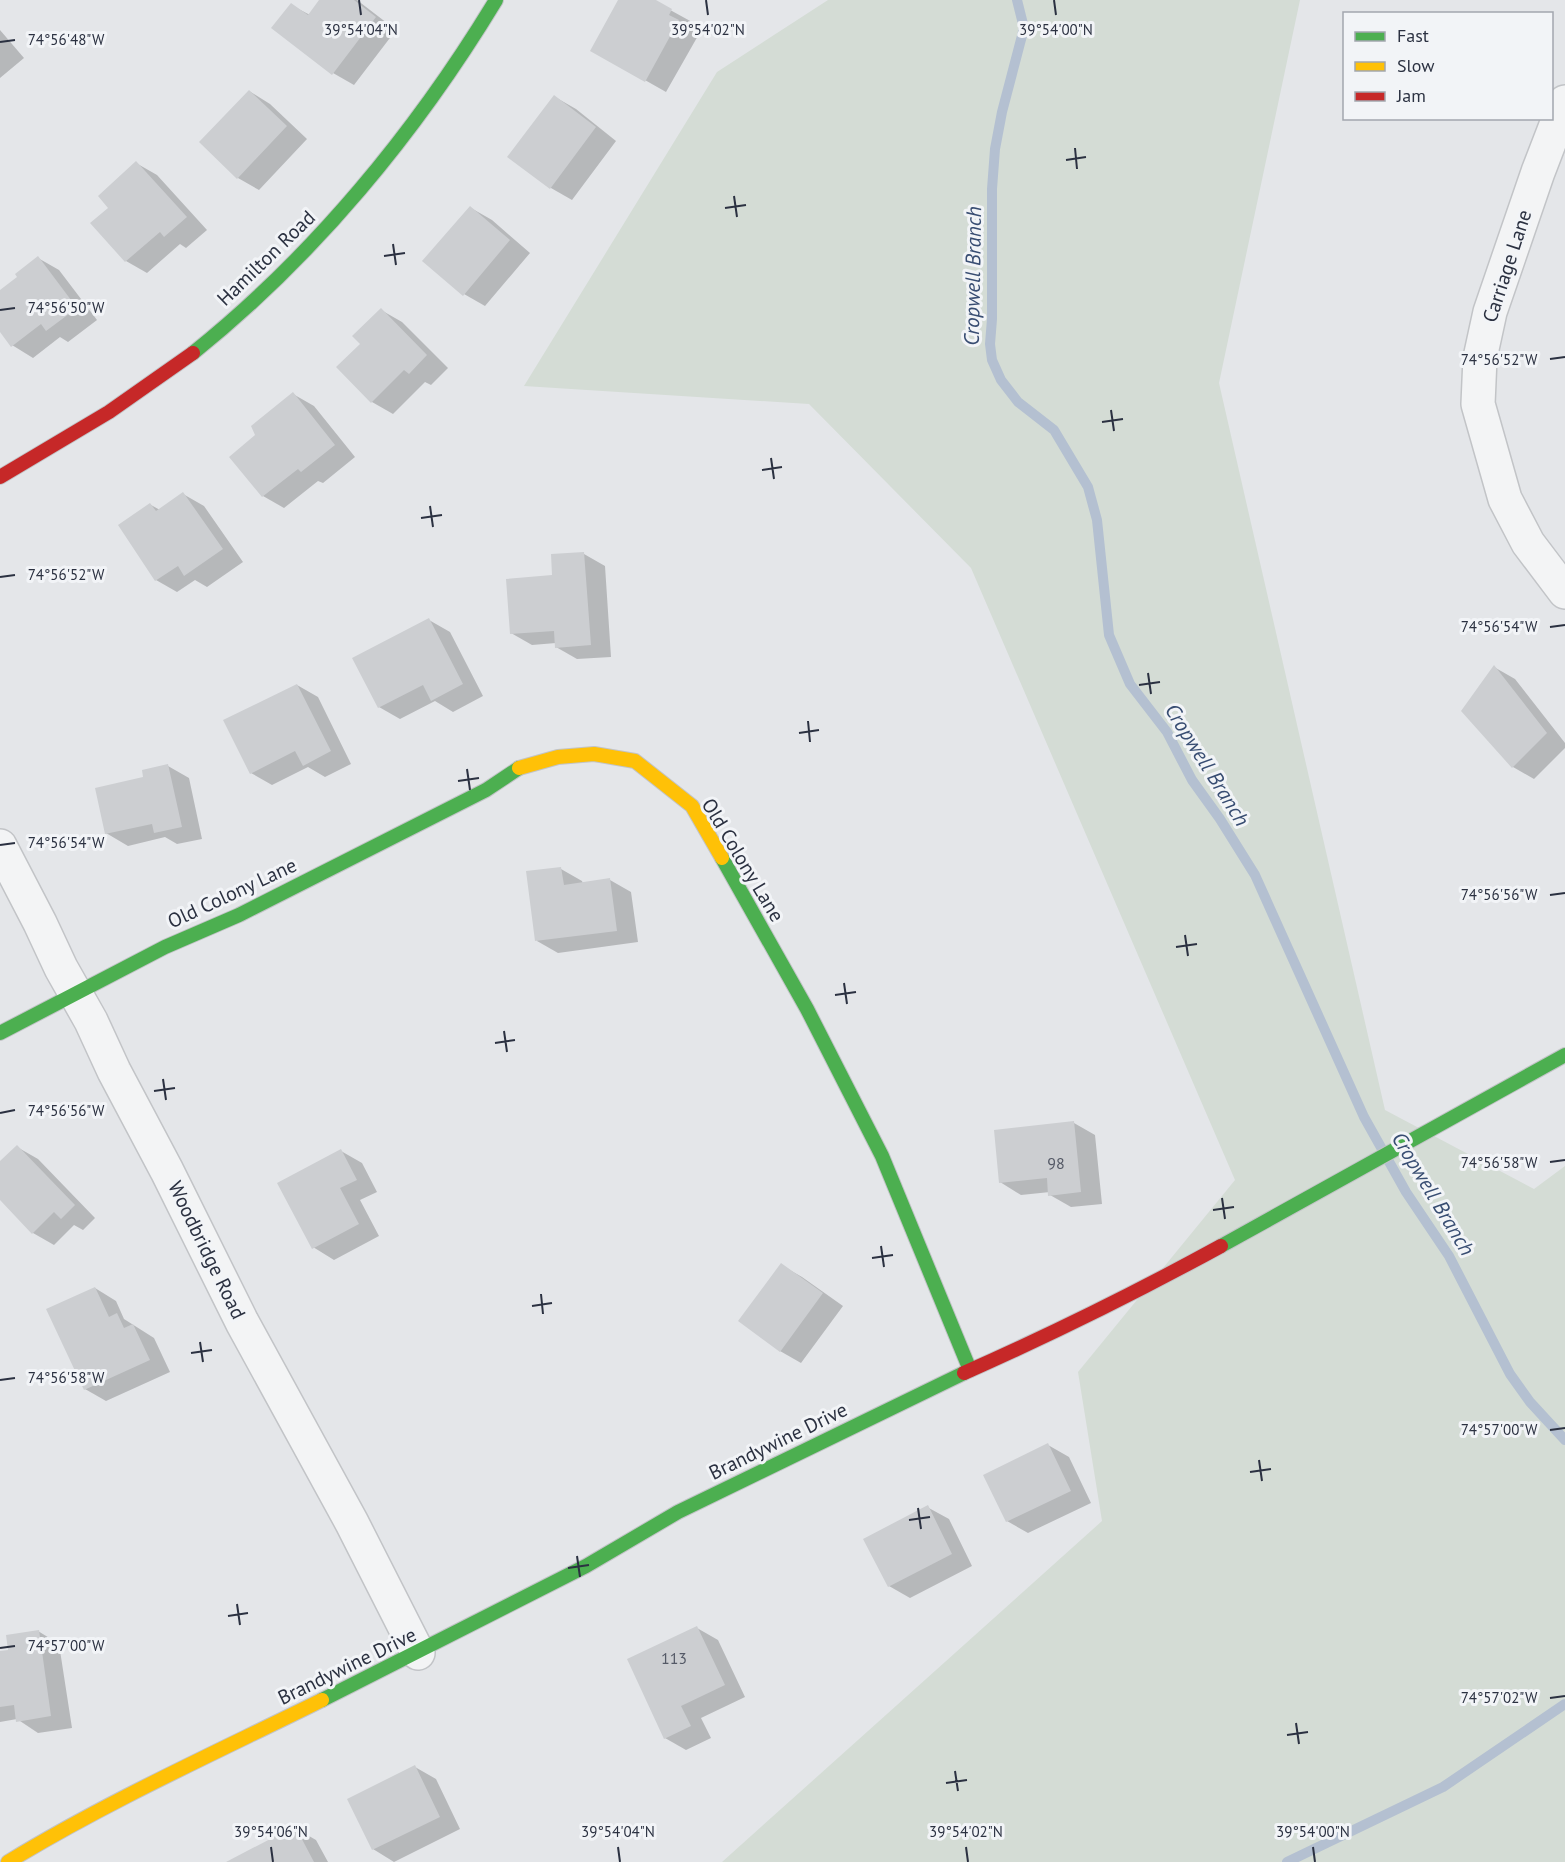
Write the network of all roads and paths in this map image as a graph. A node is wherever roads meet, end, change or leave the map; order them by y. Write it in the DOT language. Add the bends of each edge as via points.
graph roads {
  1 [pos="496,0"];
  2 [pos="1565,102"];
  3 [pos="0,477"];
  4 [pos="1565,592"];
  5 [pos="0,846"];
  6 [pos="76,995"];
  7 [pos="0,1033"];
  8 [pos="1565,1055"];
  9 [pos="970,1370"];
  10 [pos="418,1653"];
  11 [pos="8,1862"];
  1 -- 3 [label="street, Hamilton Road" via="453,70 379,168 340,213 254,298 212,338 166,373"];
  2 -- 4 [label="street, Carriage Lane" via="1490,312 1480,358 1478,404 1505,499 1528,543"];
  5 -- 6 [label="street, Woodbridge Road"];
  6 -- 7 [label="street, Old Colony Lane"];
  6 -- 9 [label="street, Old Colony Lane" via="165,947 239,915 486,790 517,768 558,757 594,754 635,761 692,806 801,999 882,1156"];
  6 -- 10 [label="street, Woodbridge Road"];
  8 -- 9 [label="street, Brandywine Drive" via="1145,1288"];
  9 -- 10 [label="street, Brandywine Drive" via="678,1512 586,1566"];
  10 -- 11 [label="street, Brandywine Drive" via="152,1784"];
}
